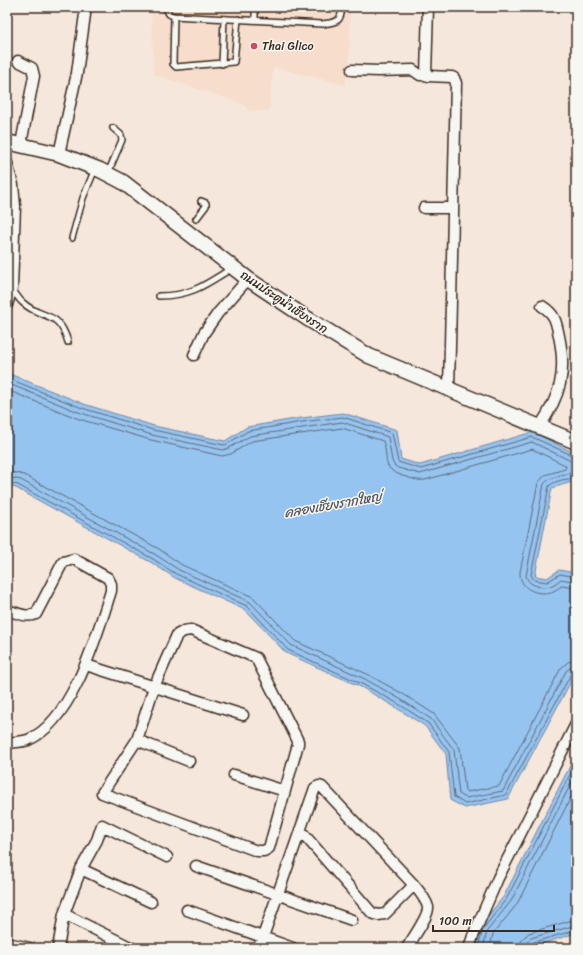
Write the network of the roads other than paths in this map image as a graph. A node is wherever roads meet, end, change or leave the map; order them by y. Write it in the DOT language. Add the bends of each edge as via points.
graph roads {
  1 [pos="86,7"];
  2 [pos="165,7"];
  3 [pos="255,7"];
  4 [pos="342,7"];
  5 [pos="428,7"];
  6 [pos="174,16"];
  7 [pos="224,18"];
  8 [pos="238,19"];
  9 [pos="255,20"];
  10 [pos="18,61"];
  11 [pos="222,64"];
  12 [pos="352,70"];
  13 [pos="426,75"];
  14 [pos="113,128"];
  15 [pos="7,142"];
  16 [pos="21,144"];
  17 [pos="59,154"];
  18 [pos="7,163"];
  19 [pos="101,171"];
  20 [pos="201,200"];
  21 [pos="424,208"];
  22 [pos="453,208"];
  23 [pos="196,219"];
  24 [pos="72,238"];
  25 [pos="233,267"];
  26 [pos="248,279"];
  27 [pos="12,288"];
  28 [pos="159,296"];
  29 [pos="7,305"];
  30 [pos="542,306"];
  31 [pos="68,342"];
  32 [pos="194,354"];
  33 [pos="449,389"];
  34 [pos="540,426"];
  35 [pos="576,438"];
  36 [pos="7,610"];
  37 [pos="86,665"];
  38 [pos="154,687"];
  39 [pos="243,715"];
  40 [pos="576,724"];
  41 [pos="137,740"];
  42 [pos="7,743"];
  43 [pos="189,761"];
  44 [pos="234,775"];
  45 [pos="285,791"];
  46 [pos="300,830"];
  47 [pos="167,857"];
  48 [pos="196,866"];
  49 [pos="81,868"];
  50 [pos="414,885"];
  51 [pos="277,894"];
  52 [pos="151,902"];
  53 [pos="187,910"];
  54 [pos="64,914"];
  55 [pos="352,920"];
  56 [pos="262,937"];
  57 [pos="7,943"];
  58 [pos="30,948"];
  59 [pos="58,948"];
  60 [pos="132,948"];
  61 [pos="259,948"];
  62 [pos="293,948"];
  63 [pos="407,948"];
  64 [pos="469,948"];
  1 -- 17 [label="street" via="77,73"];
  2 -- 6 [label="lane" via="169,14"];
  3 -- 9 [label="lane"];
  4 -- 9 [label="lane" via="342,13 336,22 322,24"];
  5 -- 13 [label="street"];
  6 -- 7 [label="lane"];
  6 -- 11 [label="lane" via="174,66"];
  7 -- 8 [label="lane"];
  7 -- 11 [label="lane"];
  8 -- 9 [label="lane"];
  8 -- 11 [label="lane" via="234,62"];
  10 -- 16 [label="street" via="32,68 34,76"];
  12 -- 13 [label="street" via="413,70 420,75"];
  13 -- 22 [label="street" via="452,77 456,81"];
  14 -- 19 [label="lane" via="122,138"];
  15 -- 16 [label="street, ถนนประตูน้ำเชียงราก"];
  16 -- 17 [label="street, ถนนประตูน้ำเชียงราก"];
  17 -- 19 [label="street, ถนนประตูน้ำเชียงราก"];
  18 -- 27 [label="street" via="14,197"];
  19 -- 24 [label="lane" via="81,203"];
  19 -- 25 [label="street, ถนนประตูน้ำเชียงราก" via="123,182 189,228"];
  20 -- 23 [label="lane" via="206,206"];
  21 -- 22 [label="street"];
  22 -- 33 [label="street"];
  25 -- 26 [label="street, ถนนประตูน้ำเชียงราก"];
  25 -- 28 [label="lane" via="200,289"];
  26 -- 32 [label="street" via="218,313"];
  26 -- 33 [label="street, ถนนประตูน้ำเชียงราก" via="369,356"];
  27 -- 29 [label="street"];
  27 -- 31 [label="lane" via="20,301 60,323"];
  30 -- 34 [label="street" via="554,316 563,364 561,380 551,409"];
  33 -- 34 [label="street, ถนนประตูน้ำเชียงราก"];
  34 -- 35 [label="street, ถนนประตูน้ำเชียงราก"];
  36 -- 37 [label="street" via="25,616 36,614 64,562 68,560 74,559 108,578 111,591"];
  37 -- 38 [label="street"];
  37 -- 42 [label="street" via="69,698 50,725 28,740"];
  38 -- 39 [label="street"];
  38 -- 41 [label="street"];
  38 -- 45 [label="street" via="177,635 184,631 191,630 256,658 298,744"];
  40 -- 64 [label="street" via="498,878"];
  41 -- 43 [label="street"];
  41 -- 45 [label="street" via="102,793 257,851 270,848"];
  44 -- 45 [label="street"];
  46 -- 50 [label="street" via="372,913 384,914"];
  46 -- 50 [label="street" via="315,788 322,787"];
  46 -- 51 [label="street"];
  47 -- 49 [label="street" via="102,824 97,840"];
  48 -- 51 [label="street"];
  49 -- 52 [label="street"];
  49 -- 54 [label="street"];
  50 -- 63 [label="street" via="428,906 427,913"];
  51 -- 55 [label="street"];
  51 -- 56 [label="street"];
  53 -- 56 [label="street"];
  54 -- 59 [label="street"];
  54 -- 60 [label="street"];
  56 -- 61 [label="street"];
  56 -- 62 [label="street"];
  57 -- 58 [label="street"];
}
